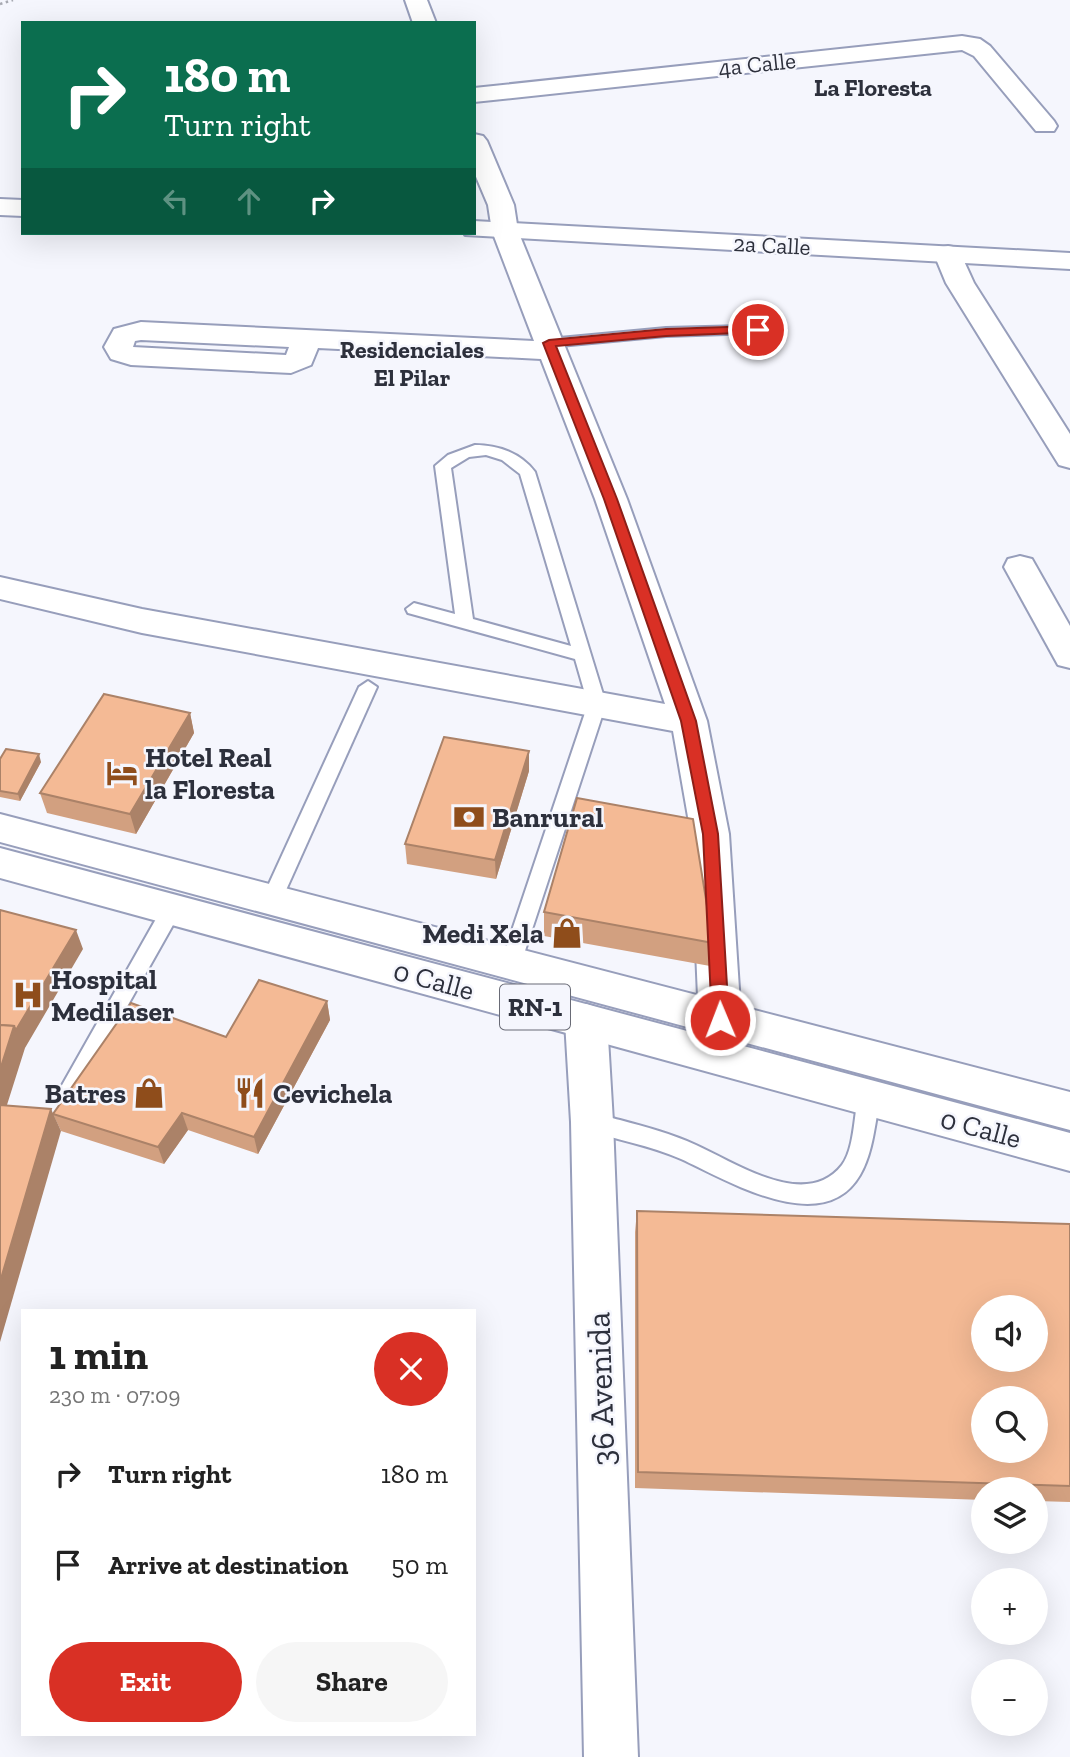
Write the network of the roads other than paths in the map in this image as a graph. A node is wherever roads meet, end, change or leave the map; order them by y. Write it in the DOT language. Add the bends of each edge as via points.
graph roads {
  1 [pos="416,0"];
  2 [pos="424,21"];
  3 [pos="476,94"];
  4 [pos="1045,126"];
  5 [pos="476,146"];
  6 [pos="0,206"];
  7 [pos="21,208"];
  8 [pos="490,230"];
  9 [pos="948,254"];
  10 [pos="1070,261"];
  11 [pos="779,329"];
  12 [pos="305,340"];
  13 [pos="550,347"];
  14 [pos="1070,458"];
  15 [pos="1020,567"];
  16 [pos="0,588"];
  17 [pos="414,609"];
  18 [pos="465,622"];
  19 [pos="582,655"];
  20 [pos="1070,656"];
  21 [pos="368,687"];
  22 [pos="597,704"];
  23 [pos="689,721"];
  24 [pos="0,828"];
  25 [pos="0,863"];
  26 [pos="272,899"];
  27 [pos="172,909"];
  28 [pos="511,963"];
  29 [pos="720,1020"];
  30 [pos="586,1021"];
  31 [pos="68,1093"];
  32 [pos="869,1098"];
  33 [pos="1070,1111"];
  34 [pos="592,1122"];
  35 [pos="1070,1152"];
  36 [pos="611,1757"];
  1 -- 2 [label="street"];
  3 -- 4 [label="street, 4a Calle" via="962,43 982,51"];
  5 -- 8 [label="street" via="501,205"];
  6 -- 7 [label="street"];
  8 -- 9 [label="street, 2a Calle"];
  8 -- 13 [label="street"];
  9 -- 10 [label="street, 2a Calle"];
  9 -- 14 [label="street" via="960,283"];
  11 -- 13 [label="lane" via="666,332"];
  12 -- 12 [label="street" via="141,331 124,335 118,347 131,356 290,364 301,359"];
  12 -- 13 [label="street"];
  13 -- 23 [label="street" via="611,499"];
  15 -- 20 [label="street"];
  16 -- 22 [label="street" via="142,621"];
  17 -- 18 [label="lane"];
  18 -- 19 [label="lane"];
  18 -- 19 [label="lane" via="443,466 455,454 497,451 514,458 527,472"];
  19 -- 22 [label="lane"];
  21 -- 26 [label="lane"];
  22 -- 23 [label="street"];
  22 -- 28 [label="lane"];
  23 -- 29 [label="street" via="710,834"];
  24 -- 26 [label="street, 0 Calle / RN-1"];
  25 -- 27 [label="street, 0 Calle / RN-1"];
  26 -- 28 [label="street, 0 Calle / RN-1"];
  27 -- 30 [label="street, 0 Calle / RN-1"];
  27 -- 31 [label="lane"];
  28 -- 29 [label="street, 0 Calle / RN-1"];
  29 -- 33 [label="street, 0 Calle / RN-1"];
  30 -- 32 [label="street, 0 Calle / RN-1"];
  30 -- 34 [label="street, 36 Avenida"];
  32 -- 34 [label="lane" via="852,1170 823,1193 801,1196 772,1189 671,1144"];
  32 -- 35 [label="street, 0 Calle / RN-1"];
  34 -- 36 [label="street, 36 Avenida"];
}
